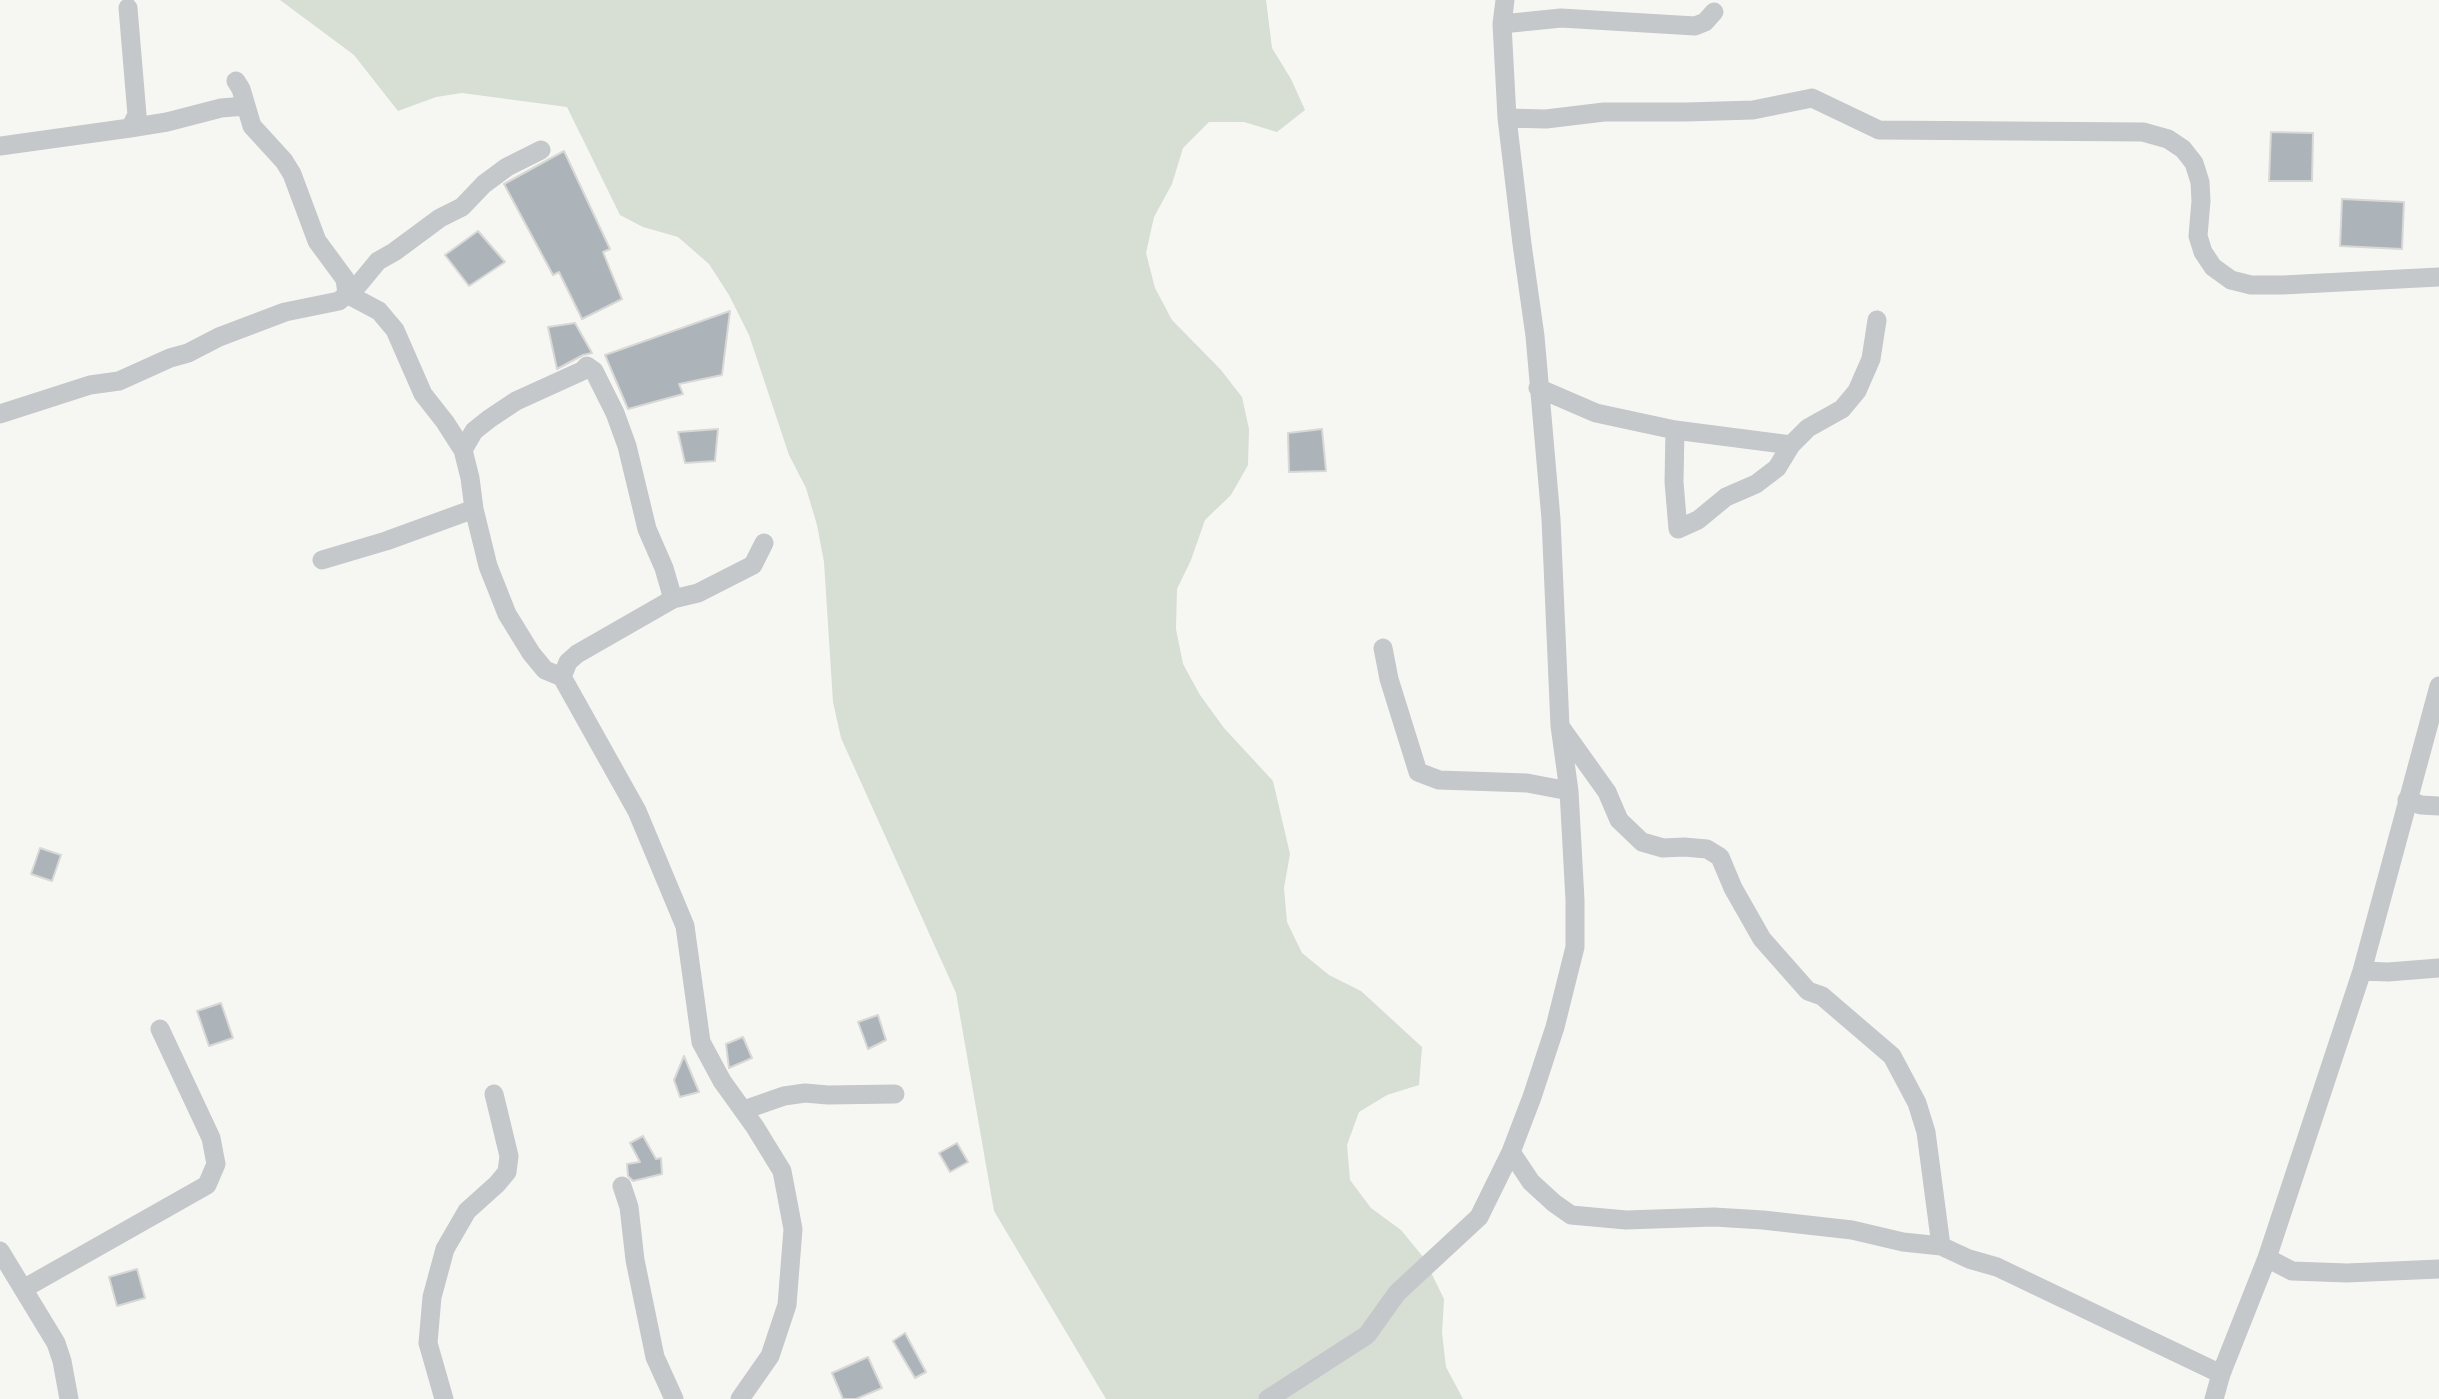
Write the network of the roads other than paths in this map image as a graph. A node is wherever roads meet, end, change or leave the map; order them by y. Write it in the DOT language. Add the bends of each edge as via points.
graph roads {
  1 [pos="1505,0"];
  2 [pos="128,8"];
  3 [pos="1714,12"];
  4 [pos="1503,24"];
  5 [pos="236,81"];
  6 [pos="246,106"];
  7 [pos="1507,118"];
  8 [pos="130,128"];
  9 [pos="0,146"];
  10 [pos="541,150"];
  11 [pos="2439,277"];
  12 [pos="347,294"];
  13 [pos="1877,320"];
  14 [pos="1538,388"];
  15 [pos="0,414"];
  16 [pos="1675,430"];
  17 [pos="1791,445"];
  18 [pos="463,450"];
  19 [pos="474,509"];
  20 [pos="764,543"];
  21 [pos="322,560"];
  22 [pos="673,599"];
  23 [pos="1383,648"];
  24 [pos="562,677"];
  25 [pos="2439,686"];
  26 [pos="1560,726"];
  27 [pos="1569,791"];
  28 [pos="2407,800"];
  29 [pos="2439,806"];
  30 [pos="2439,968"];
  31 [pos="2362,971"];
  32 [pos="160,1029"];
  33 [pos="494,1094"];
  34 [pos="895,1094"];
  35 [pos="744,1110"];
  36 [pos="1511,1152"];
  37 [pos="622,1186"];
  38 [pos="1941,1246"];
  39 [pos="0,1251"];
  40 [pos="2267,1258"];
  41 [pos="2439,1269"];
  42 [pos="23,1289"];
  43 [pos="2221,1374"];
  44 [pos="69,1399"];
  45 [pos="444,1399"];
  46 [pos="674,1399"];
  47 [pos="740,1399"];
  48 [pos="1268,1399"];
  49 [pos="2214,1399"];
  1 -- 4 [label="street"];
  2 -- 8 [label="street" via="137,115"];
  3 -- 4 [label="street" via="1695,26 1561,18"];
  4 -- 7 [label="street"];
  5 -- 6 [label="street"];
  6 -- 8 [label="street"];
  6 -- 12 [label="street" via="252,126 292,174 317,241 345,279"];
  7 -- 11 [label="street" via="1546,119 1604,111 1753,110 1812,98 1879,130 2143,132 2168,139 2194,163 2200,182 2198,236 2203,252 2213,267 2231,280 2283,285"];
  7 -- 14 [label="street"];
  8 -- 9 [label="street"];
  10 -- 12 [label="street" via="507,167 462,207 378,261"];
  12 -- 15 [label="street" via="339,301 285,313 219,337 119,381 90,385"];
  12 -- 18 [label="street" via="379,311 395,330 423,394"];
  13 -- 17 [label="street" via="1871,359 1857,391 1842,410 1808,428"];
  14 -- 16 [label="street" via="1596,413"];
  14 -- 26 [label="street" via="1554,566"];
  16 -- 17 [label="street"];
  16 -- 17 [label="street" via="1678,529 1698,520 1726,496 1756,484 1777,468"];
  18 -- 19 [label="street"];
  18 -- 22 [label="street" via="474,431 489,419 587,366 615,413 647,529"];
  19 -- 21 [label="street"];
  19 -- 24 [label="street" via="488,566 507,614 545,670"];
  20 -- 22 [label="street" via="753,565 698,593"];
  22 -- 24 [label="street" via="578,654 568,662"];
  23 -- 27 [label="street" via="1418,772 1439,780 1527,783"];
  24 -- 35 [label="street" via="637,811 685,926 701,1042"];
  25 -- 28 [label="street"];
  26 -- 27 [label="street"];
  26 -- 38 [label="street" via="1607,793 1619,820 1642,842 1663,848 1707,849 1720,858 1762,939 1808,991 1822,996 1892,1056 1917,1103 1926,1132"];
  27 -- 36 [label="street" via="1575,947 1555,1027"];
  28 -- 29 [label="street"];
  28 -- 31 [label="street"];
  30 -- 31 [label="street"];
  31 -- 40 [label="street"];
  32 -- 42 [label="street" via="211,1138 216,1164 207,1185"];
  33 -- 45 [label="street" via="509,1156 507,1172 467,1211 445,1249 432,1297 428,1343"];
  34 -- 35 [label="street" via="804,1093"];
  35 -- 47 [label="street" via="782,1171 793,1229 787,1305 770,1356"];
  36 -- 38 [label="street" via="1531,1182 1571,1215 1626,1220 1763,1220"];
  36 -- 48 [label="street" via="1479,1217 1397,1293 1367,1335"];
  37 -- 46 [label="street" via="654,1357"];
  38 -- 43 [label="street" via="1997,1267"];
  39 -- 42 [label="street"];
  40 -- 41 [label="street" via="2292,1271"];
  40 -- 43 [label="street"];
  42 -- 44 [label="street" via="56,1343"];
  43 -- 49 [label="street"];
}
